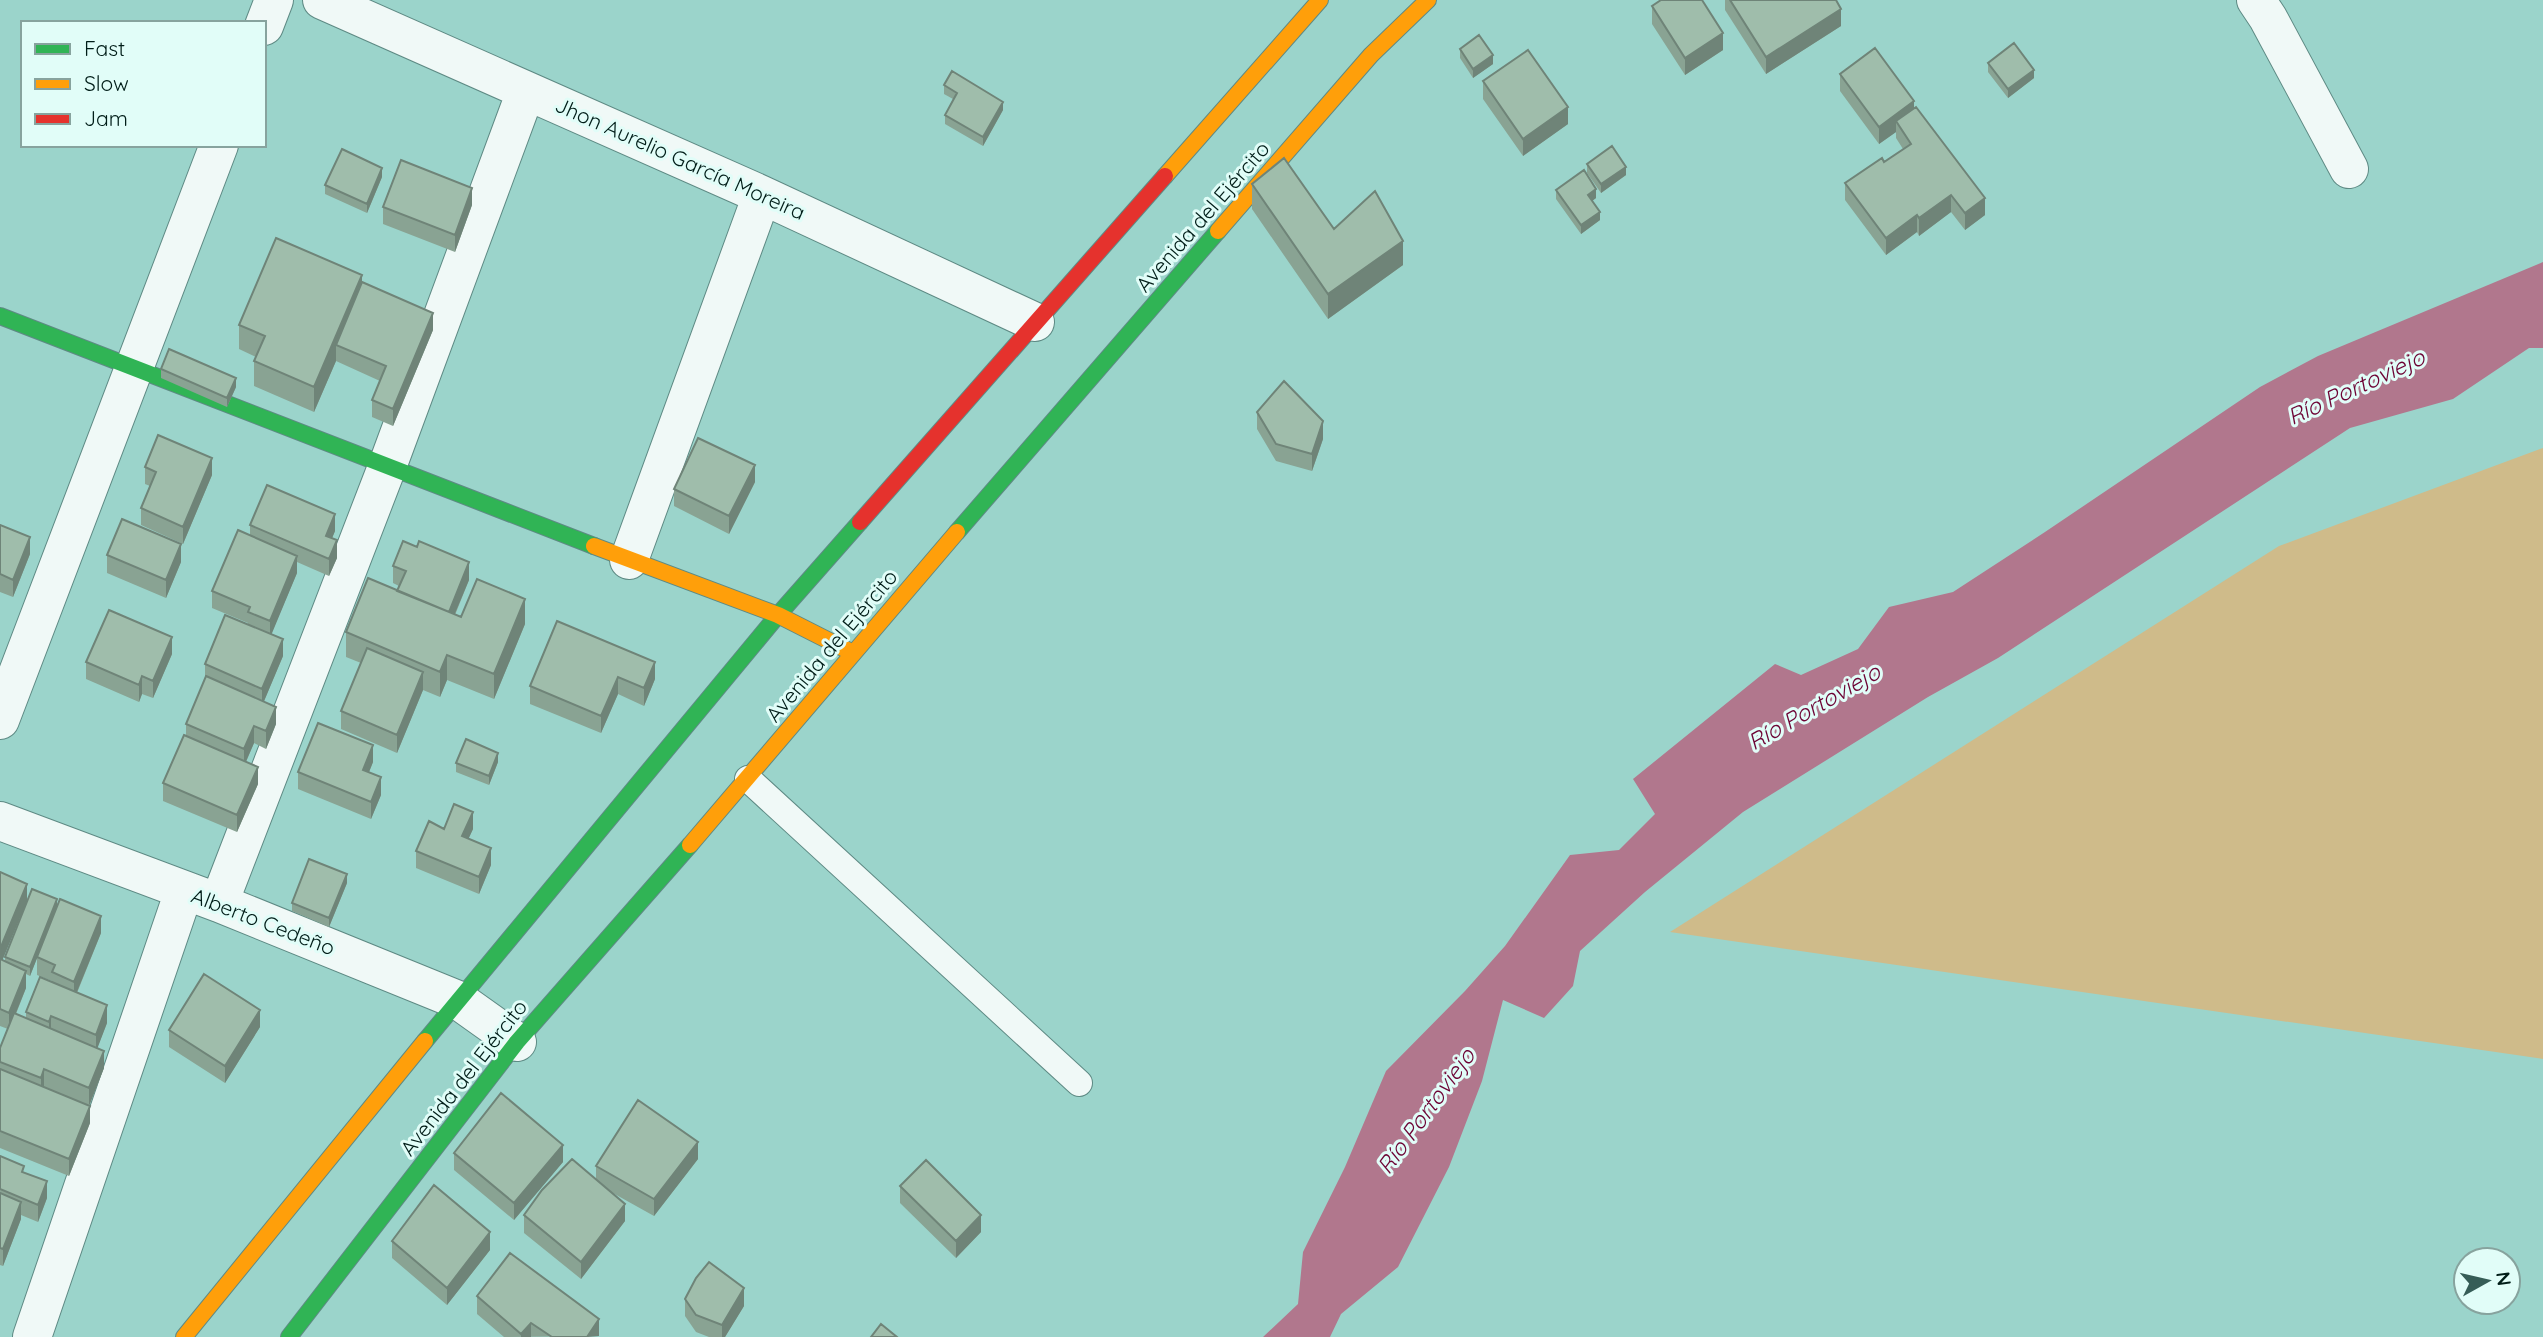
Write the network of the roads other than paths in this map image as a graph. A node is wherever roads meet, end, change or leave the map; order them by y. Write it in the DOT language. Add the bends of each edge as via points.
graph roads {
  1 [pos="274,0"];
  2 [pos="322,0"];
  3 [pos="1320,0"];
  4 [pos="1428,0"];
  5 [pos="2256,0"];
  6 [pos="266,21"];
  7 [pos="526,90"];
  8 [pos="218,147"];
  9 [pos="2348,169"];
  10 [pos="762,195"];
  11 [pos="0,316"];
  12 [pos="1035,322"];
  13 [pos="133,369"];
  14 [pos="387,467"];
  15 [pos="629,560"];
  16 [pos="778,615"];
  17 [pos="853,653"];
  18 [pos="0,720"];
  19 [pos="748,779"];
  20 [pos="0,821"];
  21 [pos="201,897"];
  22 [pos="458,1000"];
  23 [pos="517,1042"];
  24 [pos="1079,1083"];
  25 [pos="32,1337"];
  26 [pos="184,1337"];
  27 [pos="289,1337"];
  1 -- 6 [label="street"];
  2 -- 7 [label="street, Jhon Aurelio García Moreira"];
  3 -- 12 [label="main road"];
  4 -- 17 [label="main road, Avenida del Ejército" via="1371,55"];
  5 -- 9 [label="street"];
  7 -- 10 [label="street, Jhon Aurelio García Moreira"];
  7 -- 14 [label="street"];
  8 -- 13 [label="street"];
  10 -- 12 [label="street, Jhon Aurelio García Moreira"];
  10 -- 15 [label="street"];
  11 -- 13 [label="main road"];
  12 -- 16 [label="main road"];
  13 -- 14 [label="main road"];
  13 -- 18 [label="street"];
  14 -- 15 [label="main road"];
  14 -- 21 [label="street"];
  15 -- 16 [label="main road"];
  16 -- 17 [label="main road"];
  16 -- 22 [label="main road"];
  17 -- 19 [label="main road, Avenida del Ejército"];
  19 -- 23 [label="main road, Avenida del Ejército"];
  19 -- 24 [label="lane"];
  20 -- 21 [label="street, Alberto Cedeño"];
  21 -- 22 [label="street, Alberto Cedeño"];
  21 -- 25 [label="street"];
  22 -- 23 [label="street, Alberto Cedeño"];
  22 -- 26 [label="main road"];
  23 -- 27 [label="main road, Avenida del Ejército"];
}
